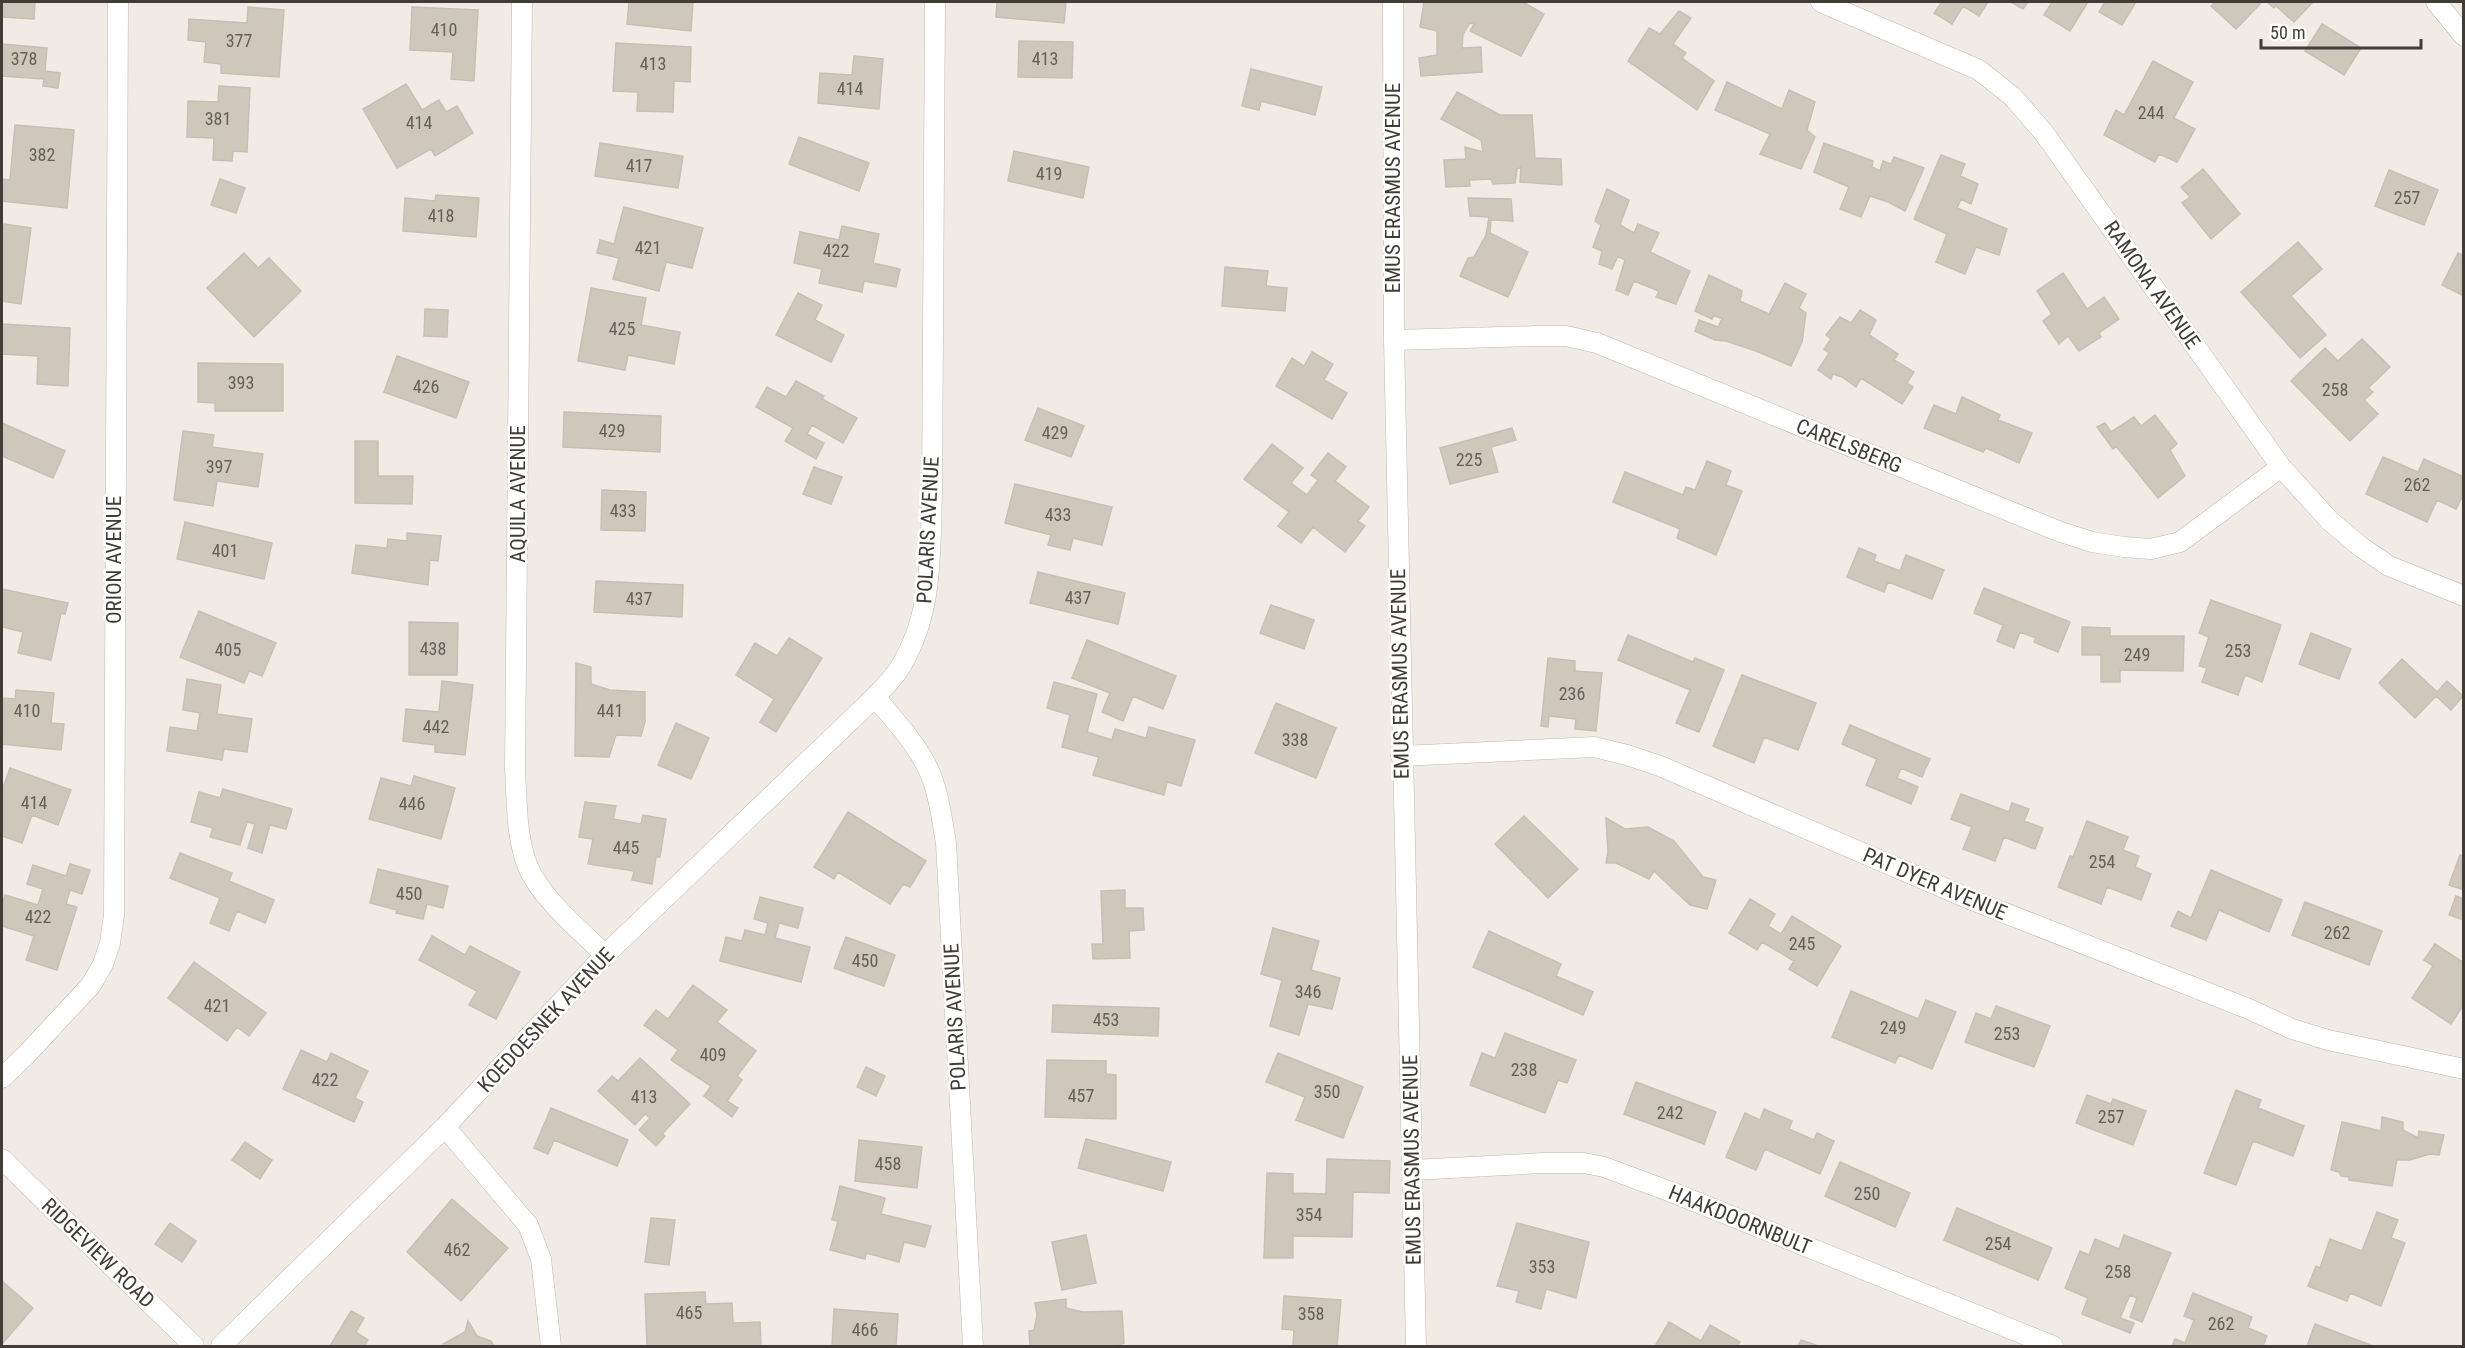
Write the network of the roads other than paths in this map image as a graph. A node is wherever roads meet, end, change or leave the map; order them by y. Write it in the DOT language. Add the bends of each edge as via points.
graph roads {
  1 [pos="118,2"];
  2 [pos="522,2"];
  3 [pos="935,2"];
  4 [pos="1393,2"];
  5 [pos="1821,2"];
  6 [pos="2436,2"];
  7 [pos="2463,36"];
  8 [pos="1394,340"];
  9 [pos="2281,467"];
  10 [pos="2463,596"];
  11 [pos="875,697"];
  12 [pos="1401,756"];
  13 [pos="605,955"];
  14 [pos="2463,1069"];
  15 [pos="2,1078"];
  16 [pos="446,1127"];
  17 [pos="2,1159"];
  18 [pos="1413,1170"];
  19 [pos="194,1347"];
  20 [pos="221,1347"];
  21 [pos="550,1347"];
  22 [pos="973,1347"];
  23 [pos="1416,1347"];
  24 [pos="2053,1347"];
  1 -- 15 [label="street, ORION AVENUE" via="114,915 110,943 91,985"];
  2 -- 13 [label="street, AQUILA AVENUE" via="515,770 520,837 528,868 546,895"];
  3 -- 11 [label="street, POLARIS AVENUE" via="930,568 925,612 912,643 898,670"];
  4 -- 8 [label="street, EMUS ERASMUS AVENUE"];
  5 -- 9 [label="street, RAMONA AVENUE" via="1979,70 2013,97 2043,133"];
  6 -- 7 [label="street"];
  8 -- 9 [label="street, CARELSBERG" via="1566,336 1597,344 2058,531 2124,547 2151,549 2180,542"];
  8 -- 12 [label="street, EMUS ERASMUS AVENUE"];
  9 -- 10 [label="street, RAMONA AVENUE" via="2330,521 2361,547 2389,566"];
  11 -- 13 [label="street, KOEDOESNEK AVENUE"];
  11 -- 22 [label="street, POLARIS AVENUE" via="905,734 931,776 946,843"];
  12 -- 14 [label="street, PAT DYER AVENUE" via="1556,747 1594,747 1627,754 1972,900 2292,1029"];
  12 -- 18 [label="street, EMUS ERASMUS AVENUE"];
  13 -- 16 [label="street, KOEDOESNEK AVENUE"];
  16 -- 20 [label="street, KOEDOESNEK AVENUE"];
  16 -- 21 [label="street" via="528,1225 541,1258"];
  17 -- 19 [label="street, RIDGEVIEW ROAD"];
  18 -- 23 [label="street, EMUS ERASMUS AVENUE"];
  18 -- 24 [label="street, HAAKDOORNBULT" via="1568,1162 1604,1167"];
}
